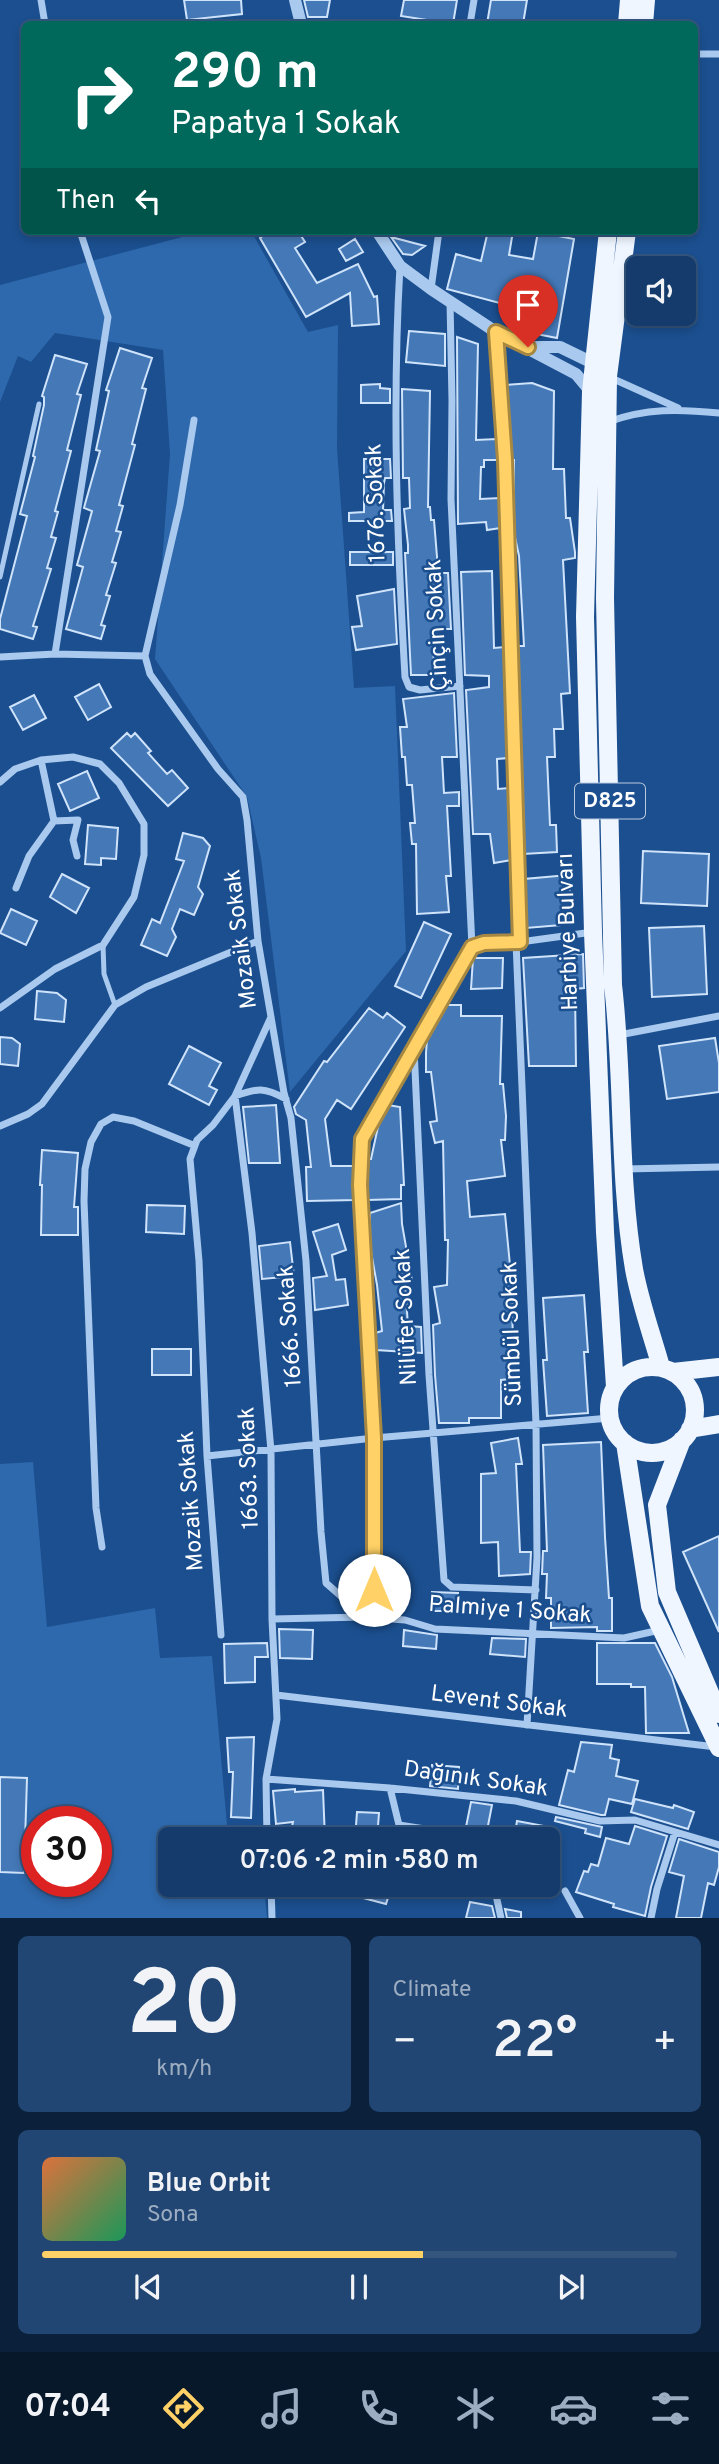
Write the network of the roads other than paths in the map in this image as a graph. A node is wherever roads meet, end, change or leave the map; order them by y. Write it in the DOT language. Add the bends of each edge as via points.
graph roads {
  1 [pos="41,0"];
  2 [pos="295,0"];
  3 [pos="474,0"];
  4 [pos="629,0"];
  5 [pos="646,0"];
  6 [pos="44,21"];
  7 [pos="301,21"];
  8 [pos="470,21"];
  9 [pos="626,21"];
  10 [pos="643,21"];
  11 [pos="698,54"];
  12 [pos="719,54"];
  13 [pos="81,235"];
  14 [pos="380,235"];
  15 [pos="438,235"];
  16 [pos="608,235"];
  17 [pos="626,235"];
  18 [pos="400,266"];
  19 [pos="431,289"];
  20 [pos="450,301"];
  21 [pos="496,332"];
  22 [pos="528,347"];
  23 [pos="602,370"];
  24 [pos="591,392"];
  25 [pos="39,404"];
  26 [pos="681,410"];
  27 [pos="719,414"];
  28 [pos="194,420"];
  29 [pos="607,422"];
  30 [pos="0,577"];
  31 [pos="55,654"];
  32 [pos="145,656"];
  33 [pos="0,657"];
  34 [pos="460,686"];
  35 [pos="41,760"];
  36 [pos="0,782"];
  37 [pos="54,821"];
  38 [pos="77,856"];
  39 [pos="16,888"];
  40 [pos="593,932"];
  41 [pos="258,941"];
  42 [pos="518,942"];
  43 [pos="103,945"];
  44 [pos="472,947"];
  45 [pos="115,1005"];
  46 [pos="0,1008"];
  47 [pos="719,1016"];
  48 [pos="271,1017"];
  49 [pos="619,1035"];
  50 [pos="414,1047"];
  51 [pos="235,1096"];
  52 [pos="286,1099"];
  53 [pos="0,1126"];
  54 [pos="193,1145"];
  55 [pos="719,1167"];
  56 [pos="624,1169"];
  57 [pos="719,1367"];
  58 [pos="667,1369"];
  59 [pos="615,1387"];
  60 [pos="610,1418"];
  61 [pos="536,1424"];
  62 [pos="719,1424"];
  63 [pos="433,1433"];
  64 [pos="686,1435"];
  65 [pos="374,1438"];
  66 [pos="625,1443"];
  67 [pos="317,1445"];
  68 [pos="271,1451"];
  69 [pos="207,1456"];
  70 [pos="102,1546"];
  71 [pos="374,1590"];
  72 [pos="536,1590"];
  73 [pos="365,1617"];
  74 [pos="272,1619"];
  75 [pos="661,1629"];
  76 [pos="534,1633"];
  77 [pos="221,1635"];
  78 [pos="276,1695"];
  79 [pos="719,1714"];
  80 [pos="527,1725"];
  81 [pos="719,1748"];
  82 [pos="265,1779"];
  83 [pos="390,1788"];
  84 [pos="267,1827"];
  85 [pos="412,1827"];
  86 [pos="675,1832"];
  87 [pos="719,1845"];
  88 [pos="565,1891"];
  89 [pos="271,1897"];
  90 [pos="496,1897"];
  91 [pos="272,1918"];
  92 [pos="501,1918"];
  93 [pos="580,1918"];
  94 [pos="651,1918"];
  1 -- 6 [label="street"];
  2 -- 7 [label="street"];
  3 -- 8 [label="street"];
  4 -- 9 [label="main road"];
  5 -- 10 [label="main road"];
  11 -- 12 [label="street"];
  13 -- 31 [label="street" via="108,317"];
  14 -- 18 [label="street"];
  15 -- 19 [label="street"];
  16 -- 23 [label="main road, Harbiye Bulvarı / D825"];
  17 -- 23 [label="main road, Harbiye Bulvarı / D825"];
  18 -- 19 [label="street"];
  18 -- 34 [label="street, 1676. Sokak" via="394,438 405,677 409,687 420,690"];
  19 -- 20 [label="street"];
  20 -- 21 [label="street"];
  20 -- 34 [label="street, Çinçin Sokak" via="451,499"];
  21 -- 22 [label="street"];
  21 -- 42 [label="street, Sümbül Sokak" via="505,460"];
  22 -- 23 [label="street" via="560,347"];
  22 -- 24 [label="street" via="576,374"];
  23 -- 24 [label="main road"];
  23 -- 26 [label="street"];
  23 -- 29 [label="main road, Harbiye Bulvarı / D825"];
  24 -- 29 [label="main road, Harbiye Bulvarı"];
  24 -- 40 [label="main road, Harbiye Bulvarı / D825" via="585,617"];
  25 -- 30 [label="lane"];
  26 -- 27 [label="street"];
  26 -- 29 [label="street" via="633,413"];
  28 -- 32 [label="street" via="180,505"];
  29 -- 49 [label="main road, Harbiye Bulvarı / D825" via="605,598 613,985"];
  31 -- 32 [label="street"];
  31 -- 33 [label="street"];
  32 -- 41 [label="street, Mozaik Sokak" via="150,674 243,797"];
  34 -- 44 [label="street, Çinçin Sokak"];
  35 -- 36 [label="street" via="15,769"];
  35 -- 37 [label="street"];
  35 -- 43 [label="street" via="73,758 100,764 119,783 144,824 144,855 134,897"];
  37 -- 38 [label="street" via="78,820 73,840"];
  37 -- 39 [label="street" via="29,856"];
  40 -- 42 [label="street"];
  40 -- 59 [label="main road, Harbiye Bulvarı / D825"];
  41 -- 45 [label="street" via="146,987"];
  41 -- 48 [label="street, Mozaik Sokak"];
  42 -- 44 [label="street"];
  42 -- 61 [label="street, Sümbül Sokak"];
  43 -- 45 [label="lane" via="104,974"];
  43 -- 46 [label="street" via="55,968"];
  44 -- 50 [label="street"];
  45 -- 53 [label="street" via="42,1104"];
  47 -- 49 [label="street"];
  48 -- 51 [label="street, Mozaik Sokak"];
  48 -- 52 [label="street, 1666. Sokak"];
  49 -- 56 [label="main road, Harbiye Bulvarı / D825"];
  50 -- 63 [label="street, Nilüfer Sokak"];
  50 -- 65 [label="street" via="362,1139"];
  51 -- 52 [label="street" via="268,1089"];
  51 -- 54 [label="street, Mozaik Sokak"];
  51 -- 68 [label="street, 1663. Sokak"];
  52 -- 67 [label="street, 1666. Sokak" via="306,1261"];
  54 -- 69 [label="street, Mozaik Sokak" via="190,1160"];
  54 -- 70 [label="street" via="113,1117 101,1125 87,1155 88,1322 96,1508"];
  55 -- 56 [label="street"];
  56 -- 58 [label="main road, Harbiye Bulvarı / D825" via="634,1269"];
  57 -- 58 [label="main road"];
  58 -- 59 [label="main road" via="635,1370"];
  58 -- 64 [label="main road, Harbiye Bulvarı" via="683,1380 695,1404"];
  59 -- 60 [label="main road, Harbiye Bulvarı"];
  60 -- 61 [label="street"];
  60 -- 66 [label="main road"];
  61 -- 63 [label="street"];
  61 -- 72 [label="street, Sümbül Sokak"];
  62 -- 64 [label="main road"];
  63 -- 65 [label="street"];
  63 -- 72 [label="street, Nilüfer Sokak" via="444,1580 452,1587"];
  64 -- 66 [label="main road" via="660,1452"];
  64 -- 79 [label="main road, Harbiye Bulvarı" via="657,1505 667,1592"];
  65 -- 67 [label="street"];
  65 -- 71 [label="street"];
  66 -- 75 [label="main road" via="650,1606"];
  67 -- 68 [label="street"];
  67 -- 73 [label="street, 1666. Sokak" via="326,1583"];
  68 -- 69 [label="street"];
  68 -- 74 [label="street, 1663. Sokak"];
  69 -- 77 [label="street, Mozaik Sokak"];
  72 -- 76 [label="street, Sümbül Sokak"];
  73 -- 74 [label="street, Palmiye 1 Sokak"];
  73 -- 76 [label="street, Palmiye 1 Sokak" via="405,1620 435,1629"];
  74 -- 78 [label="street, 1663. Sokak"];
  75 -- 76 [label="street, Palmiye 1 Sokak" via="624,1638"];
  75 -- 81 [label="main road"];
  76 -- 80 [label="street, Sümbül Sokak"];
  78 -- 80 [label="street, Levent Sokak"];
  78 -- 82 [label="street, 1663. Sokak" via="277,1719"];
  80 -- 81 [label="street, Levent Sokak"];
  82 -- 83 [label="street, Dağınık Sokak"];
  82 -- 84 [label="street, 1663. Sokak"];
  83 -- 85 [label="street" via="399,1825"];
  83 -- 86 [label="street, Dağınık Sokak" via="516,1801 600,1821 635,1819"];
  86 -- 87 [label="street, Dağınık Sokak"];
  86 -- 94 [label="street"];
  88 -- 93 [label="street"];
  89 -- 91 [label="street"];
  90 -- 92 [label="street"];
}
